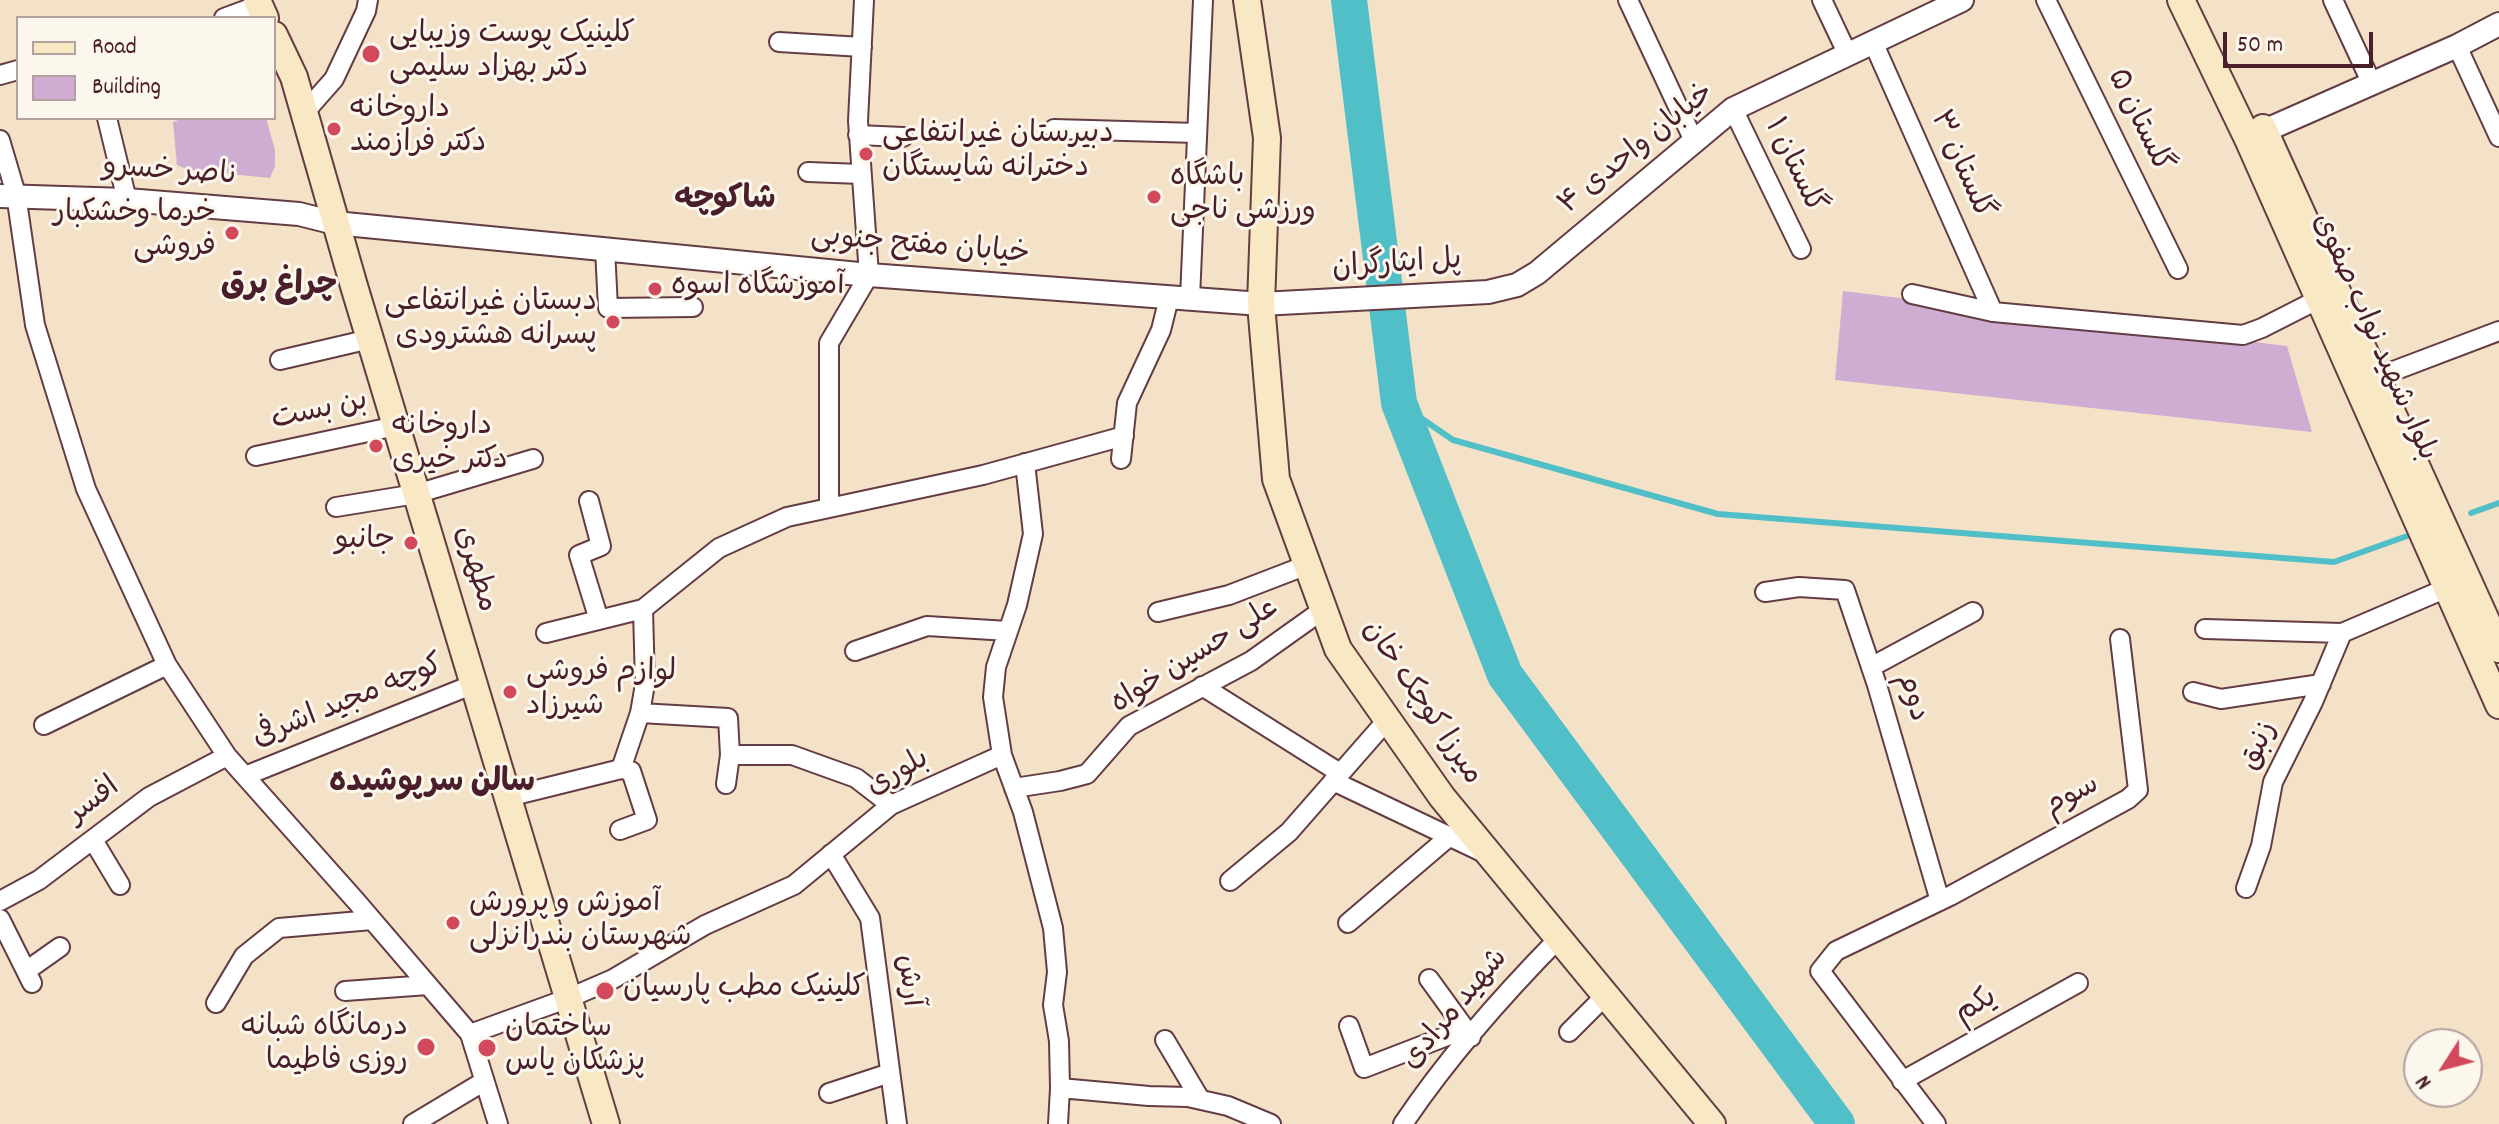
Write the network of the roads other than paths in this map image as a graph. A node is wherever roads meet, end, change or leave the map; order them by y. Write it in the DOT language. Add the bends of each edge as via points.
graph roads {
  1 [pos="368,0"];
  2 [pos="864,0"];
  3 [pos="1203,0"];
  4 [pos="1247,0"];
  5 [pos="1628,0"];
  6 [pos="1822,0"];
  7 [pos="2046,0"];
  8 [pos="2181,0"];
  9 [pos="2201,0"];
  10 [pos="2333,0"];
  11 [pos="1959,1"];
  12 [pos="260,8"];
  13 [pos="231,16"];
  14 [pos="2499,24"];
  15 [pos="276,39"];
  16 [pos="779,42"];
  17 [pos="1873,42"];
  18 [pos="2457,46"];
  19 [pos="862,47"];
  20 [pos="1848,55"];
  21 [pos="2372,84"];
  22 [pos="1733,109"];
  23 [pos="304,113"];
  24 [pos="107,120"];
  25 [pos="1054,129"];
  26 [pos="2264,131"];
  27 [pos="1197,133"];
  28 [pos="858,135"];
  29 [pos="903,137"];
  30 [pos="2499,137"];
  31 [pos="0,140"];
  32 [pos="1694,141"];
  33 [pos="808,172"];
  34 [pos="861,174"];
  35 [pos="8,195"];
  36 [pos="127,200"];
  37 [pos="335,223"];
  38 [pos="605,249"];
  39 [pos="1801,249"];
  40 [pos="2178,269"];
  41 [pos="869,275"];
  42 [pos="1488,292"];
  43 [pos="1912,294"];
  44 [pos="1180,298"];
  45 [pos="2319,299"];
  46 [pos="1310,303"];
  47 [pos="1261,304"];
  48 [pos="693,307"];
  49 [pos="1993,312"];
  50 [pos="2499,331"];
  51 [pos="370,339"];
  52 [pos="280,360"];
  53 [pos="2366,381"];
  54 [pos="396,426"];
  55 [pos="1124,436"];
  56 [pos="256,456"];
  57 [pos="533,459"];
  58 [pos="1121,459"];
  59 [pos="1025,463"];
  60 [pos="416,494"];
  61 [pos="589,501"];
  62 [pos="336,507"];
  63 [pos="829,508"];
  64 [pos="1307,565"];
  65 [pos="2447,588"];
  66 [pos="1765,592"];
  67 [pos="643,609"];
  68 [pos="1324,609"];
  69 [pos="1158,612"];
  70 [pos="1973,612"];
  71 [pos="599,620"];
  72 [pos="2205,629"];
  73 [pos="1008,631"];
  74 [pos="546,633"];
  75 [pos="2342,633"];
  76 [pos="2120,639"];
  77 [pos="2499,649"];
  78 [pos="855,651"];
  79 [pos="167,665"];
  80 [pos="1871,667"];
  81 [pos="474,684"];
  82 [pos="2321,684"];
  83 [pos="1202,686"];
  84 [pos="2193,692"];
  85 [pos="2499,705"];
  86 [pos="640,713"];
  87 [pos="1388,719"];
  88 [pos="44,725"];
  89 [pos="730,755"];
  90 [pos="1002,755"];
  91 [pos="227,756"];
  92 [pos="621,769"];
  93 [pos="245,776"];
  94 [pos="1337,777"];
  95 [pos="726,784"];
  96 [pos="1014,788"];
  97 [pos="508,797"];
  98 [pos="891,805"];
  99 [pos="620,830"];
  100 [pos="1450,836"];
  101 [pos="93,840"];
  102 [pos="831,854"];
  103 [pos="1491,856"];
  104 [pos="1230,881"];
  105 [pos="120,885"];
  106 [pos="2246,888"];
  107 [pos="0,901"];
  108 [pos="1940,901"];
  109 [pos="0,919"];
  110 [pos="372,920"];
  111 [pos="1348,923"];
  112 [pos="1559,938"];
  113 [pos="60,947"];
  114 [pos="1429,979"];
  115 [pos="2078,983"];
  116 [pos="428,985"];
  117 [pos="345,991"];
  118 [pos="1606,995"];
  119 [pos="569,998"];
  120 [pos="216,1003"];
  121 [pos="1349,1026"];
  122 [pos="1569,1032"];
  123 [pos="1468,1033"];
  124 [pos="470,1034"];
  125 [pos="1165,1040"];
  126 [pos="890,1073"];
  127 [pos="1902,1081"];
  128 [pos="483,1082"];
  129 [pos="1060,1088"];
  130 [pos="829,1093"];
  131 [pos="1200,1099"];
  132 [pos="413,1124"];
  133 [pos="498,1124"];
  134 [pos="606,1124"];
  135 [pos="897,1124"];
  136 [pos="1058,1124"];
  137 [pos="1271,1124"];
  138 [pos="1403,1124"];
  139 [pos="1712,1124"];
  140 [pos="1936,1124"];
  1 -- 23 [label="street" via="334,79"];
  2 -- 19 [label="street"];
  3 -- 27 [label="street"];
  4 -- 47 [label="main road, میرزا کوچک خان" via="1267,138"];
  5 -- 32 [label="street"];
  6 -- 20 [label="street"];
  7 -- 40 [label="street, گلستان ۵"];
  8 -- 45 [label="main road, بلوار شهید نواب صفوی"];
  9 -- 26 [label="main road, بلوار شهید نواب صفوی"];
  10 -- 21 [label="street"];
  11 -- 17 [label="street, خیابان واحدی ۴"];
  12 -- 13 [label="street"];
  14 -- 18 [label="street"];
  15 -- 23 [label="main road, مطهری"];
  16 -- 19 [label="street"];
  17 -- 20 [label="street, خیابان واحدی ۴"];
  17 -- 49 [label="street, گلستان ۳"];
  18 -- 21 [label="street"];
  18 -- 30 [label="street"];
  19 -- 28 [label="street"];
  20 -- 22 [label="street, خیابان واحدی ۴"];
  21 -- 26 [label="street"];
  22 -- 32 [label="street, خیابان واحدی ۴"];
  22 -- 39 [label="street, گلستان ۱"];
  23 -- 37 [label="main road, مطهری"];
  24 -- 36 [label="street"];
  25 -- 27 [label="street"];
  26 -- 53 [label="main road, بلوار شهید نواب صفوی"];
  27 -- 44 [label="street"];
  28 -- 29 [label="street"];
  28 -- 34 [label="street"];
  31 -- 35 [label="street"];
  32 -- 42 [label="street, خیابان واحدی ۴" via="1537,273"];
  33 -- 34 [label="street"];
  34 -- 41 [label="street"];
  35 -- 36 [label="street, ناصر خسرو"];
  35 -- 79 [label="street" via="35,325 86,489"];
  36 -- 37 [label="street, ناصر خسرو" via="299,214"];
  37 -- 38 [label="street, خیابان مفتح جنوبی"];
  37 -- 51 [label="main road, مطهری"];
  38 -- 41 [label="street, خیابان مفتح جنوبی"];
  38 -- 48 [label="street" via="608,308"];
  41 -- 44 [label="street, خیابان مفتح جنوبی"];
  41 -- 63 [label="street" via="829,343"];
  42 -- 46 [label="street, پل ایثارگران"];
  43 -- 49 [label="street"];
  44 -- 47 [label="street, خیابان مفتح جنوبی"];
  44 -- 55 [label="street" via="1127,403"];
  45 -- 49 [label="street" via="2243,335"];
  45 -- 53 [label="main road, بلوار شهید نواب صفوی"];
  46 -- 47 [label="street, خیابان مفتح جنوبی"];
  47 -- 64 [label="main road, میرزا کوچک خان" via="1276,479"];
  50 -- 53 [label="street"];
  51 -- 52 [label="street"];
  51 -- 54 [label="main road, مطهری"];
  53 -- 65 [label="main road, بلوار شهید نواب صفوی"];
  53 -- 77 [label="main road, بلوار شهید نواب صفوی"];
  54 -- 56 [label="street, بن بست"];
  54 -- 60 [label="main road, مطهری"];
  55 -- 58 [label="street"];
  55 -- 59 [label="street"];
  57 -- 60 [label="street"];
  59 -- 63 [label="street"];
  59 -- 73 [label="street" via="1033,534"];
  60 -- 62 [label="street"];
  60 -- 81 [label="main road, مطهری"];
  61 -- 71 [label="street" via="601,546 579,555"];
  63 -- 67 [label="street" via="787,517 719,548"];
  64 -- 68 [label="main road, میرزا کوچک خان"];
  64 -- 69 [label="street" via="1229,595"];
  65 -- 75 [label="street"];
  65 -- 85 [label="main road, بلوار شهید نواب صفوی"];
  66 -- 80 [label="street, دوم" via="1799,587 1845,590"];
  67 -- 71 [label="street"];
  67 -- 86 [label="street" via="645,684"];
  68 -- 83 [label="street, علی حسین خواه" via="1251,661"];
  68 -- 87 [label="main road, میرزا کوچک خان" via="1338,649"];
  70 -- 80 [label="street"];
  71 -- 74 [label="street"];
  72 -- 75 [label="street"];
  73 -- 78 [label="street" via="927,626"];
  73 -- 90 [label="street" via="993,697"];
  75 -- 82 [label="street, زنبق"];
  76 -- 108 [label="street, سوم" via="2138,790"];
  79 -- 88 [label="street"];
  79 -- 91 [label="street"];
  80 -- 108 [label="street, دوم"];
  81 -- 93 [label="street, کوچه مجید اشرفی"];
  81 -- 97 [label="main road, مطهری"];
  82 -- 84 [label="street" via="2221,699"];
  82 -- 106 [label="street, زنبق" via="2273,782 2261,846"];
  83 -- 94 [label="street"];
  83 -- 96 [label="street, علی حسین خواه" via="1129,726 1087,774"];
  86 -- 89 [label="street" via="728,718"];
  86 -- 92 [label="street"];
  87 -- 94 [label="street"];
  87 -- 103 [label="main road, میرزا کوچک خان"];
  89 -- 95 [label="street"];
  89 -- 98 [label="street" via="792,755 856,778"];
  90 -- 96 [label="street"];
  90 -- 98 [label="street, بلوری"];
  91 -- 93 [label="street"];
  91 -- 101 [label="street, افسر" via="149,797"];
  92 -- 97 [label="street"];
  92 -- 99 [label="street" via="631,771 647,820"];
  93 -- 110 [label="street"];
  94 -- 100 [label="street"];
  94 -- 104 [label="street" via="1289,832"];
  96 -- 129 [label="street" via="1053,928"];
  97 -- 119 [label="main road, مطهری"];
  98 -- 102 [label="street, بلوری"];
  100 -- 103 [label="street"];
  100 -- 111 [label="street"];
  101 -- 105 [label="street"];
  101 -- 107 [label="street, افسر"];
  102 -- 119 [label="street, بلوری" via="794,885 705,925 613,979"];
  102 -- 126 [label="street, آرش" via="870,918"];
  103 -- 112 [label="main road, میرزا کوچک خان"];
  108 -- 127 [label="street" via="1836,951 1820,971"];
  109 -- 113 [label="street" via="29,977"];
  110 -- 116 [label="street"];
  110 -- 120 [label="street" via="279,928 244,956"];
  112 -- 118 [label="main road, میرزا کوچک خان"];
  112 -- 123 [label="street, شهید مرادی"];
  114 -- 123 [label="street"];
  115 -- 127 [label="street, یکم"];
  116 -- 117 [label="street"];
  116 -- 124 [label="street"];
  118 -- 122 [label="street"];
  118 -- 139 [label="main road, میرزا کوچک خان"];
  119 -- 124 [label="street, بلوری"];
  119 -- 134 [label="main road, مطهری"];
  121 -- 123 [label="street" via="1364,1068"];
  123 -- 138 [label="street, شهید مرادی"];
  124 -- 128 [label="street"];
  125 -- 131 [label="street"];
  126 -- 130 [label="street"];
  126 -- 135 [label="street, آرش"];
  127 -- 140 [label="street"];
  128 -- 132 [label="street"];
  128 -- 133 [label="street"];
  129 -- 131 [label="street"];
  129 -- 136 [label="street"];
  131 -- 137 [label="street"];
}
